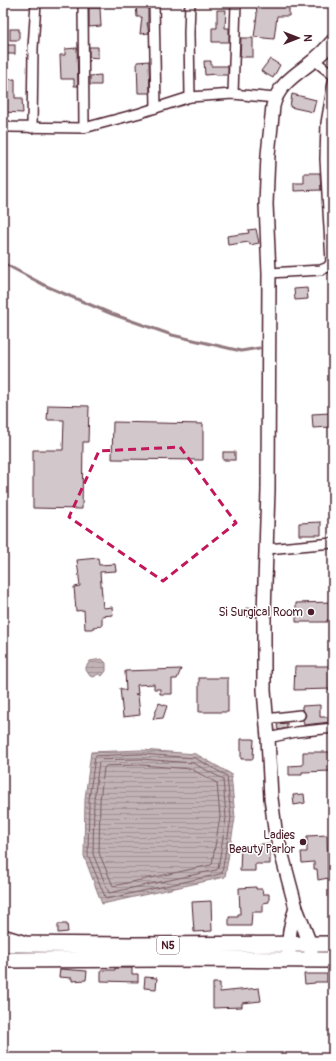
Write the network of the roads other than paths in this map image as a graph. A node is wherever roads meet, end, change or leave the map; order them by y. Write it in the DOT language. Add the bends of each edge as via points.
graph roads {
  1 [pos="36,3"];
  2 [pos="83,3"];
  3 [pos="154,3"];
  4 [pos="190,3"];
  5 [pos="236,3"];
  6 [pos="333,41"];
  7 [pos="314,60"];
  8 [pos="333,75"];
  9 [pos="333,82"];
  10 [pos="233,94"];
  11 [pos="190,97"];
  12 [pos="275,98"];
  13 [pos="156,108"];
  14 [pos="3,124"];
  15 [pos="32,128"];
  16 [pos="84,128"];
  17 [pos="269,273"];
  18 [pos="333,543"];
  19 [pos="267,550"];
  20 [pos="300,715"];
  21 [pos="266,719"];
  22 [pos="333,728"];
  23 [pos="268,738"];
  24 [pos="296,908"];
  25 [pos="3,934"];
  26 [pos="33,943"];
  27 [pos="3,944"];
  28 [pos="310,944"];
  29 [pos="333,944"];
  30 [pos="288,945"];
  31 [pos="3,960"];
  32 [pos="290,960"];
  33 [pos="333,960"];
  34 [pos="311,961"];
  1 -- 15 [label="street"];
  2 -- 16 [label="street"];
  3 -- 13 [label="street"];
  4 -- 11 [label="street"];
  5 -- 10 [label="street"];
  6 -- 7 [label="main road"];
  7 -- 8 [label="street"];
  7 -- 12 [label="main road" via="291,77"];
  9 -- 17 [label="street" via="326,123 325,152 331,262 328,267 321,270"];
  10 -- 11 [label="street"];
  10 -- 12 [label="street"];
  11 -- 13 [label="street"];
  12 -- 17 [label="main road" via="266,197"];
  13 -- 16 [label="street"];
  14 -- 15 [label="street" via="10,127"];
  15 -- 16 [label="street"];
  17 -- 19 [label="main road"];
  18 -- 19 [label="street"];
  19 -- 21 [label="main road" via="264,622"];
  20 -- 21 [label="street"];
  21 -- 23 [label="main road"];
  22 -- 23 [label="street"];
  23 -- 24 [label="main road" via="275,828"];
  24 -- 28 [label="main road"];
  24 -- 30 [label="main road"];
  25 -- 26 [label="street"];
  26 -- 27 [label="highway, N5"];
  26 -- 30 [label="highway, N5"];
  28 -- 29 [label="highway, N5"];
  28 -- 30 [label="highway, N5"];
  28 -- 34 [label="main road"];
  30 -- 32 [label="main road"];
  31 -- 32 [label="highway, N5"];
  32 -- 34 [label="highway, N5"];
  33 -- 34 [label="highway, N5"];
}
